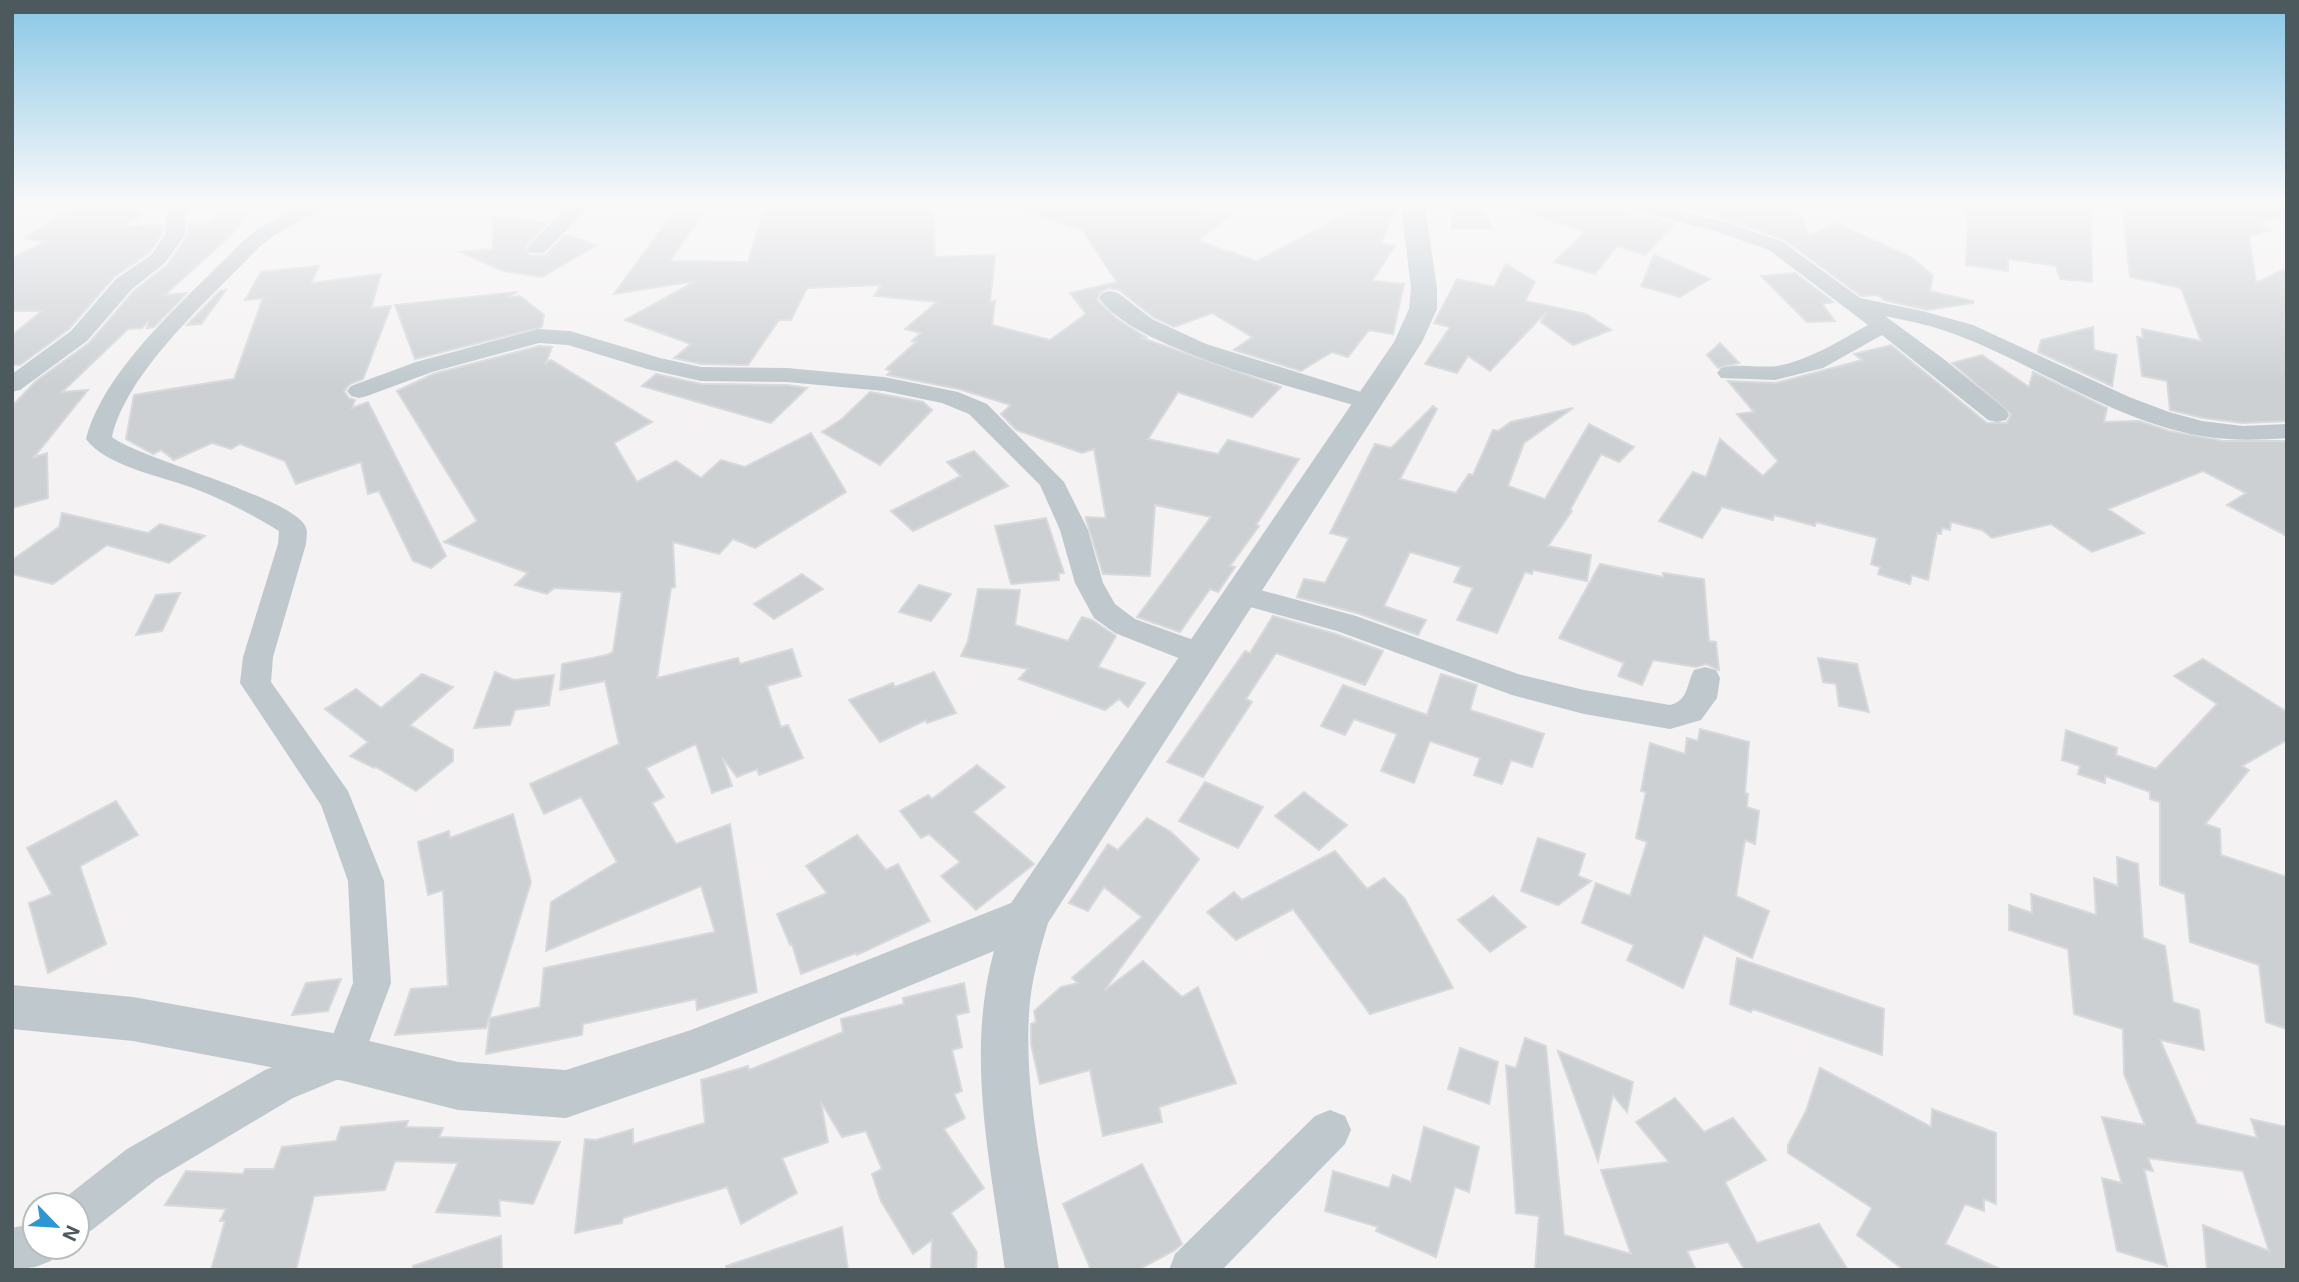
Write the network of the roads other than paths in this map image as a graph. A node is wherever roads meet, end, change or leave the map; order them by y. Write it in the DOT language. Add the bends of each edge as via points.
graph roads {
  1 [pos="149,266"];
  2 [pos="230,266"];
  3 [pos="1423,266"];
  4 [pos="1802,266"];
  5 [pos="1110,298"];
  6 [pos="1850,302"];
  7 [pos="1882,326"];
  8 [pos="1729,373"];
  9 [pos="12,385"];
  10 [pos="359,391"];
  11 [pos="1368,402"];
  12 [pos="1997,415"];
  13 [pos="2287,430"];
  14 [pos="1242,595"];
  15 [pos="1202,655"];
  16 [pos="1705,678"];
  17 [pos="1027,917"];
  18 [pos="12,1007"];
  19 [pos="344,1058"];
  20 [pos="1330,1130"];
  21 [pos="91,1204"];
  22 [pos="1032,1270"];
  23 [pos="1191,1270"];
  1 -- 9 [label="street" via="124,284 79,336"];
  2 -- 19 [label="street" via="130,371 99,439 115,453 221,491 292,528 292,544 258,657 255,683 336,800 366,881 372,983"];
  3 -- 11 [label="street" via="1423,309 1408,342"];
  4 -- 6 [label="street"];
  5 -- 11 [label="street" via="1143,324 1174,337"];
  6 -- 7 [label="street"];
  6 -- 13 [label="street" via="1966,330 2159,417 2240,433"];
  7 -- 8 [label="street" via="1815,363 1775,373"];
  7 -- 12 [label="street"];
  10 -- 15 [label="street" via="424,367 538,336 570,338 701,374 787,375 884,384 949,397 978,409 1051,481 1104,611 1125,626"];
  11 -- 14 [label="street"];
  14 -- 15 [label="street"];
  14 -- 16 [label="street" via="1346,623 1511,684 1584,702 1670,717 1690,712 1701,698"];
  15 -- 17 [label="street"];
  17 -- 19 [label="street" via="693,1052 566,1094 458,1086"];
  17 -- 22 [label="street" via="1011,972 1005,1027 1010,1121"];
  18 -- 19 [label="street" via="133,1019"];
  19 -- 21 [label="street" via="279,1084 153,1158"];
  20 -- 23 [label="street"];
}
